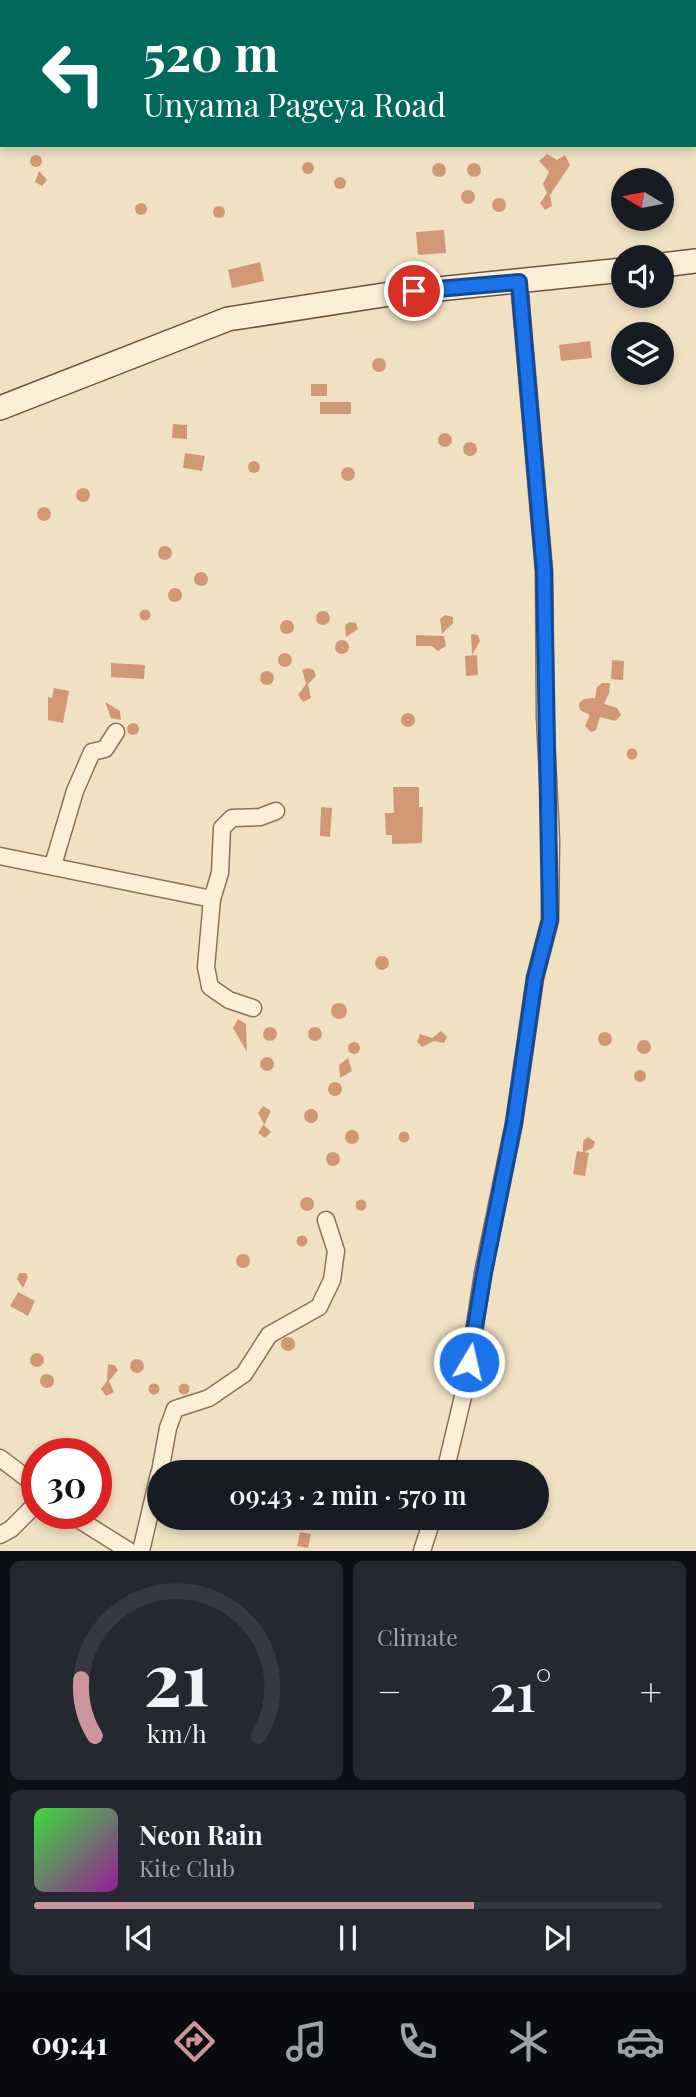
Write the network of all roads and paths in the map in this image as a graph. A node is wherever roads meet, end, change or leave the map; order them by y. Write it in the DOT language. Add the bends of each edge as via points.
graph roads {
  1 [pos="696,261"];
  2 [pos="674,264"];
  3 [pos="611,271"];
  4 [pos="519,282"];
  5 [pos="0,408"];
  6 [pos="116,732"];
  7 [pos="276,811"];
  8 [pos="0,856"];
  9 [pos="53,865"];
  10 [pos="212,900"];
  11 [pos="253,1008"];
  12 [pos="326,1220"];
  13 [pos="0,1458"];
  14 [pos="162,1460"];
  15 [pos="448,1460"];
  16 [pos="21,1474"];
  17 [pos="21,1518"];
  18 [pos="147,1525"];
  19 [pos="94,1529"];
  20 [pos="429,1530"];
  21 [pos="0,1535"];
  22 [pos="130,1551"];
  23 [pos="141,1551"];
  24 [pos="422,1551"];
  1 -- 2 [label="street"];
  3 -- 4 [label="street"];
  4 -- 5 [label="street" via="390,294 228,319"];
  4 -- 15 [label="street" via="544,571 550,920 535,978 514,1123"];
  6 -- 9 [label="street" via="105,749 92,752"];
  7 -- 10 [label="street" via="232,818 222,828 220,873"];
  8 -- 9 [label="street"];
  9 -- 10 [label="street"];
  10 -- 11 [label="street" via="205,967 210,987"];
  12 -- 14 [label="street" via="336,1251 332,1280 319,1307 269,1335 244,1374 209,1398 176,1409"];
  13 -- 16 [label="street"];
  17 -- 21 [label="street"];
  18 -- 23 [label="street"];
  19 -- 22 [label="street"];
  20 -- 24 [label="street"];
}
